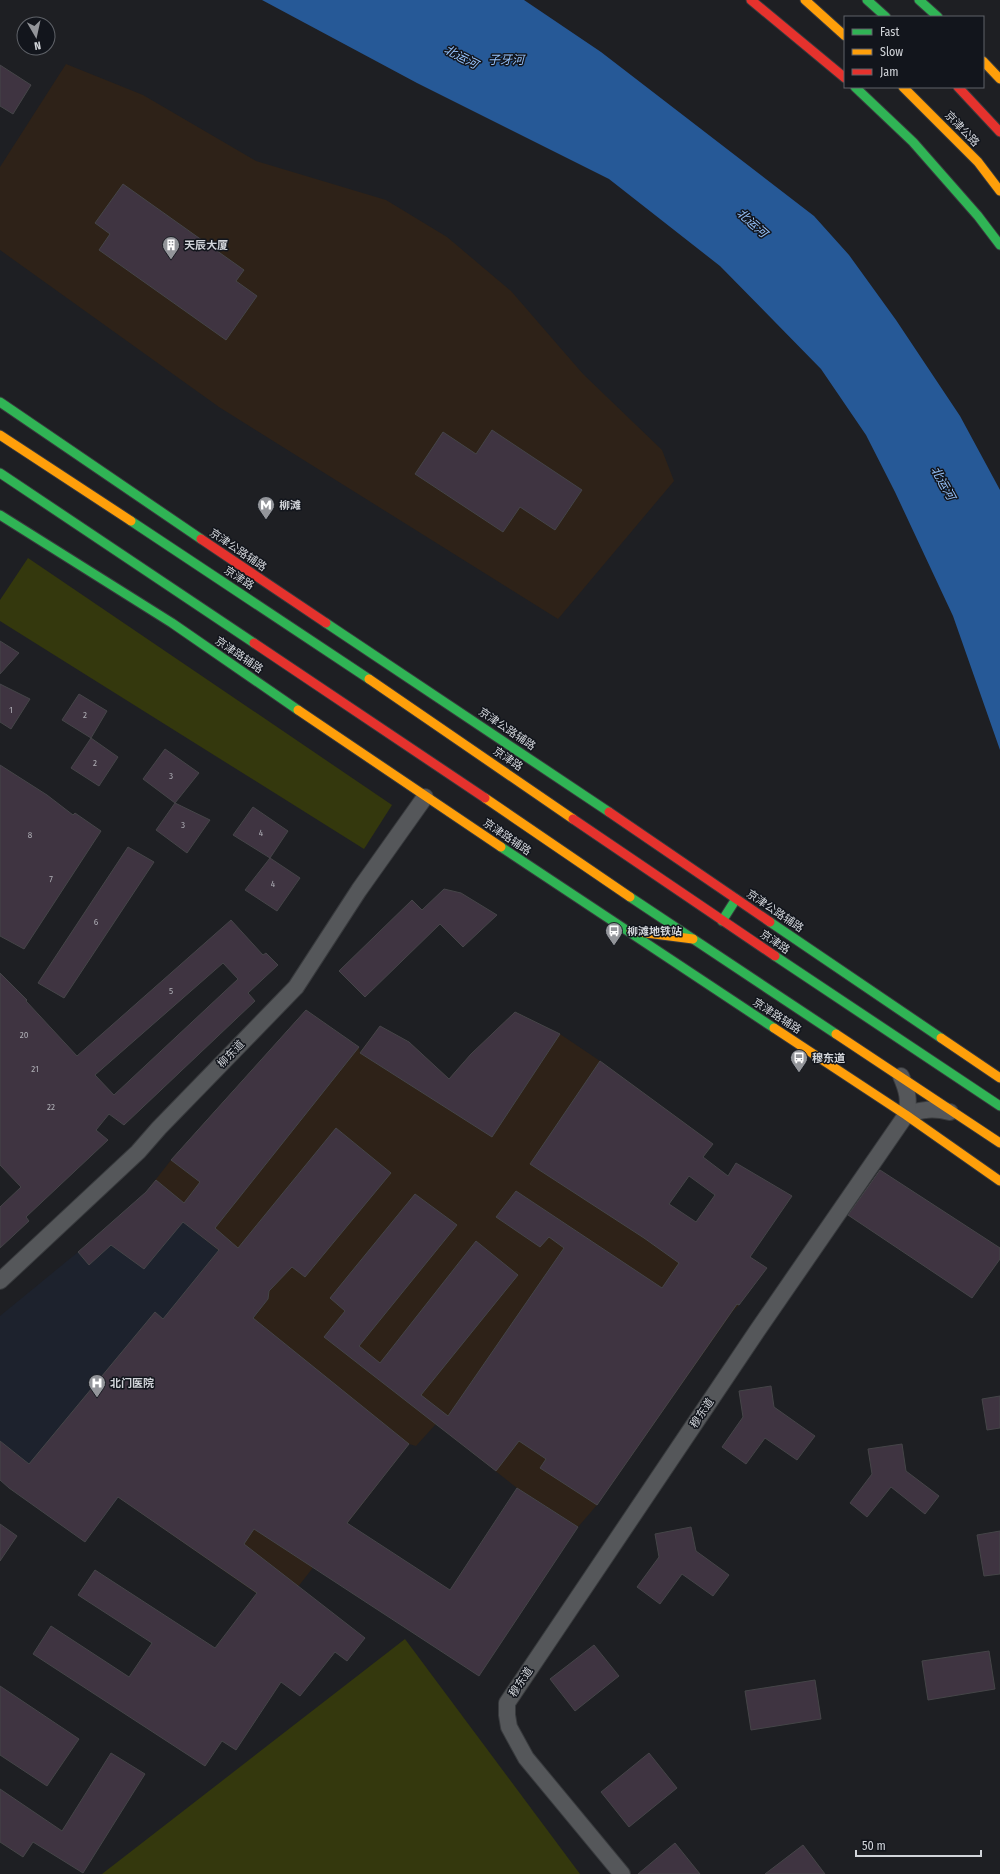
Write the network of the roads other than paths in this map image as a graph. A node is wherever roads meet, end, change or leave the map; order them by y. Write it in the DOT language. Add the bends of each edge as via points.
graph roads {
  1 [pos="751,0"];
  2 [pos="804,0"];
  3 [pos="867,0"];
  4 [pos="919,0"];
  5 [pos="885,16"];
  6 [pos="937,16"];
  7 [pos="844,35"];
  8 [pos="984,62"];
  9 [pos="844,77"];
  10 [pos="1000,79"];
  11 [pos="856,88"];
  12 [pos="904,88"];
  13 [pos="959,88"];
  14 [pos="1000,132"];
  15 [pos="1000,191"];
  16 [pos="1000,245"];
  17 [pos="0,402"];
  18 [pos="0,435"];
  19 [pos="0,473"];
  20 [pos="0,515"];
  21 [pos="425,796"];
  22 [pos="736,899"];
  23 [pos="722,921"];
  24 [pos="626,930"];
  25 [pos="693,939"];
  26 [pos="901,1076"];
  27 [pos="1000,1078"];
  28 [pos="1000,1106"];
  29 [pos="958,1114"];
  30 [pos="906,1115"];
  31 [pos="1000,1143"];
  32 [pos="1000,1181"];
  33 [pos="0,1281"];
  34 [pos="622,1874"];
  1 -- 9 [label="main road"];
  2 -- 7 [label="main road"];
  3 -- 5 [label="main road"];
  4 -- 6 [label="main road"];
  8 -- 10 [label="main road"];
  11 -- 16 [label="main road" via="913,142"];
  12 -- 15 [label="main road, 京津公路" via="978,162"];
  13 -- 14 [label="main road"];
  17 -- 22 [label="main road, 京津公路辅路"];
  18 -- 23 [label="main road, 京津路" via="357,671"];
  19 -- 25 [label="main road"];
  20 -- 21 [label="main road, 京津路辅路" via="172,623"];
  21 -- 24 [label="main road, 京津路辅路"];
  21 -- 33 [label="street, 柳东道" via="359,890 296,987 138,1152"];
  22 -- 23 [label="main road"];
  22 -- 27 [label="main road, 京津公路辅路"];
  23 -- 28 [label="main road, 京津路"];
  24 -- 25 [label="main road"];
  24 -- 30 [label="main road, 京津路辅路"];
  25 -- 26 [label="main road"];
  26 -- 29 [label="main road"];
  26 -- 30 [label="street, 穆东道" via="908,1092"];
  29 -- 30 [label="street" via="932,1109"];
  29 -- 31 [label="main road"];
  30 -- 32 [label="main road, 京津路辅路"];
  30 -- 34 [label="street, 穆东道" via="757,1331 507,1703 509,1727 526,1758"];
}
